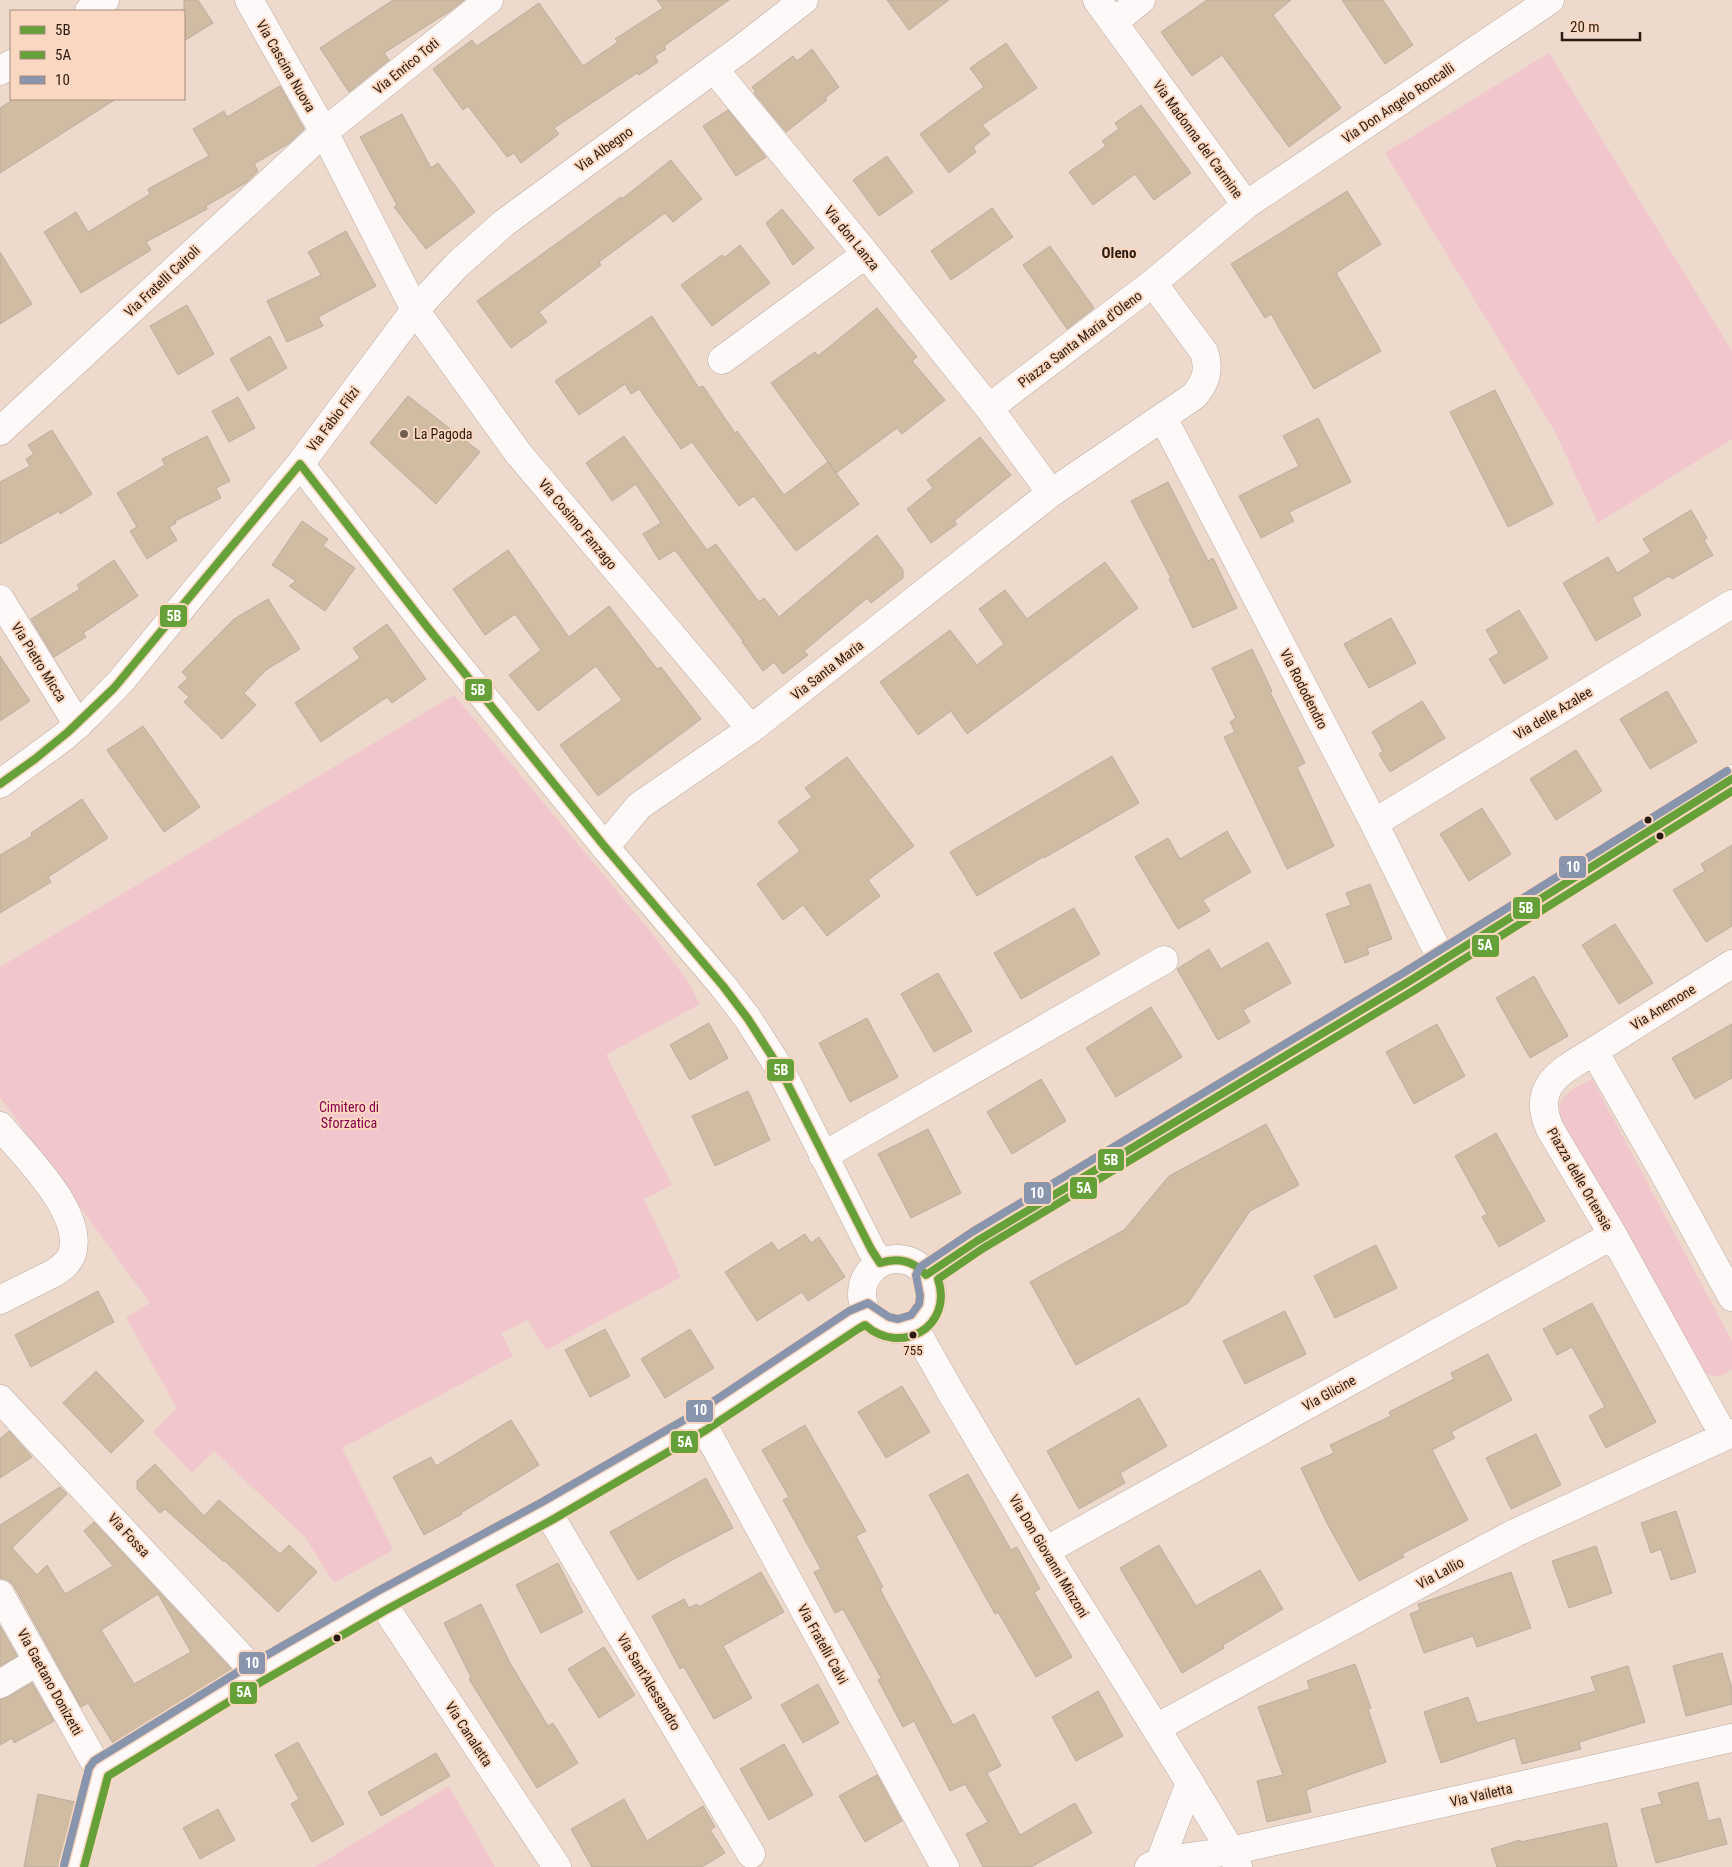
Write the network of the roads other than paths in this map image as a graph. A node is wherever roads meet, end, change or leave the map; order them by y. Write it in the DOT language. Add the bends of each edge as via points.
graph roads {
  1 [pos="105,0"];
  2 [pos="248,0"];
  3 [pos="489,0"];
  4 [pos="804,0"];
  5 [pos="1097,0"];
  6 [pos="1142,0"];
  7 [pos="1550,0"];
  8 [pos="90,10"];
  9 [pos="1114,22"];
  10 [pos="714,69"];
  11 [pos="324,132"];
  12 [pos="1246,206"];
  13 [pos="866,254"];
  14 [pos="1153,283"];
  15 [pos="415,310"];
  16 [pos="722,360"];
  17 [pos="989,408"];
  18 [pos="1162,419"];
  19 [pos="0,431"];
  20 [pos="300,464"];
  21 [pos="1051,493"];
  22 [pos="0,600"];
  23 [pos="1732,604"];
  24 [pos="78,725"];
  25 [pos="751,729"];
  26 [pos="1732,778"];
  27 [pos="0,784"];
  28 [pos="1374,823"];
  29 [pos="605,847"];
  30 [pos="1164,960"];
  31 [pos="1442,960"];
  32 [pos="1732,964"];
  33 [pos="1594,1051"];
  34 [pos="0,1126"];
  35 [pos="823,1156"];
  36 [pos="1613,1235"];
  37 [pos="880,1263"];
  38 [pos="926,1275"];
  39 [pos="1732,1297"];
  40 [pos="0,1300"];
  41 [pos="867,1313"];
  42 [pos="913,1325"];
  43 [pos="0,1399"];
  44 [pos="700,1421"];
  45 [pos="1728,1434"];
  46 [pos="547,1511"];
  47 [pos="1045,1551"];
  48 [pos="0,1594"];
  49 [pos="381,1601"];
  50 [pos="38,1661"];
  51 [pos="256,1673"];
  52 [pos="0,1684"];
  53 [pos="1156,1728"];
  54 [pos="1732,1738"];
  55 [pos="99,1770"];
  56 [pos="1190,1784"];
  57 [pos="751,1854"];
  58 [pos="1234,1859"];
  59 [pos="1154,1864"];
  60 [pos="74,1867"];
  61 [pos="556,1867"];
  62 [pos="945,1867"];
  1 -- 8 [label="street"];
  2 -- 11 [label="street, Via Cascina Nuova"];
  3 -- 11 [label="street, Via Enrico Toti"];
  4 -- 10 [label="street, Via Albegno"];
  5 -- 9 [label="street, Via Madonna del Carmine"];
  6 -- 9 [label="street"];
  7 -- 12 [label="street, Via Don Angelo Roncalli"];
  9 -- 12 [label="street, Via Madonna del Carmine"];
  10 -- 13 [label="street, Via don Lanza"];
  10 -- 15 [label="street, Via Albegno" via="504,223 457,265"];
  11 -- 15 [label="street, Via Cascina Nuova"];
  11 -- 19 [label="street, Via Fratelli Cairoli"];
  12 -- 14 [label="street, Via Madonna del Carmine"];
  13 -- 16 [label="street"];
  13 -- 17 [label="street, Via don Lanza"];
  14 -- 17 [label="street, Piazza Santa Maria d'Oleno"];
  14 -- 18 [label="street, Piazza Santa Maria d'Oleno" via="1201,346 1207,368 1203,386"];
  15 -- 20 [label="street, Via Fabio Filzi"];
  15 -- 25 [label="street, Via Cosimo Fanzago" via="518,453"];
  17 -- 21 [label="street"];
  18 -- 21 [label="street, Piazza Santa Maria d'Oleno"];
  18 -- 28 [label="street, Via Rododendro"];
  20 -- 24 [label="street, Via Fabio Filzi" via="125,677"];
  20 -- 29 [label="street" via="416,614"];
  21 -- 25 [label="street, Via Santa Maria"];
  22 -- 24 [label="street, Via Pietro Micca"];
  23 -- 28 [label="street, Via delle Azalee"];
  24 -- 27 [label="street, Via Fabio Filzi"];
  25 -- 29 [label="street, Via Santa Maria" via="639,806"];
  26 -- 31 [label="street"];
  28 -- 31 [label="street, Via Rododendro"];
  29 -- 35 [label="street" via="748,1018 780,1069"];
  30 -- 35 [label="street"];
  31 -- 38 [label="street"];
  32 -- 33 [label="street, Via Anemone"];
  33 -- 36 [label="street, Piazza delle Ortensie" via="1555,1077 1547,1088 1543,1105 1550,1129"];
  33 -- 39 [label="street"];
  34 -- 40 [label="street" via="59,1199 70,1220 73,1240 72,1255 61,1268"];
  35 -- 37 [label="street"];
  36 -- 45 [label="street, Piazza delle Ortensie"];
  36 -- 47 [label="street, Via Glicine"];
  37 -- 38 [label="street" via="907,1260"];
  37 -- 41 [label="street" via="864,1281 863,1304"];
  38 -- 42 [label="street" via="932,1296 923,1318"];
  41 -- 42 [label="street" via="886,1328"];
  41 -- 44 [label="street"];
  42 -- 47 [label="street, Via Don Giovanni Minzoni"];
  43 -- 51 [label="street, Via Fossa"];
  44 -- 46 [label="street"];
  44 -- 62 [label="street, Via Fratelli Calvi"];
  45 -- 53 [label="street, Via Lallio" via="1515,1533"];
  46 -- 49 [label="street"];
  46 -- 57 [label="street, Via Sant'Alessandro"];
  47 -- 53 [label="street, Via Don Giovanni Minzoni"];
  48 -- 50 [label="street, Via Gaetano Donizetti"];
  49 -- 51 [label="street"];
  49 -- 61 [label="street, Via Canaletta"];
  50 -- 52 [label="street"];
  50 -- 55 [label="street, Via Gaetano Donizetti"];
  51 -- 55 [label="street"];
  53 -- 56 [label="street, Via Don Giovanni Minzoni"];
  54 -- 58 [label="street, Via Vailetta"];
  55 -- 60 [label="street"];
  56 -- 58 [label="street, Via Don Giovanni Minzoni"];
  56 -- 59 [label="street"];
  58 -- 59 [label="street, Via Vailetta"];
}
